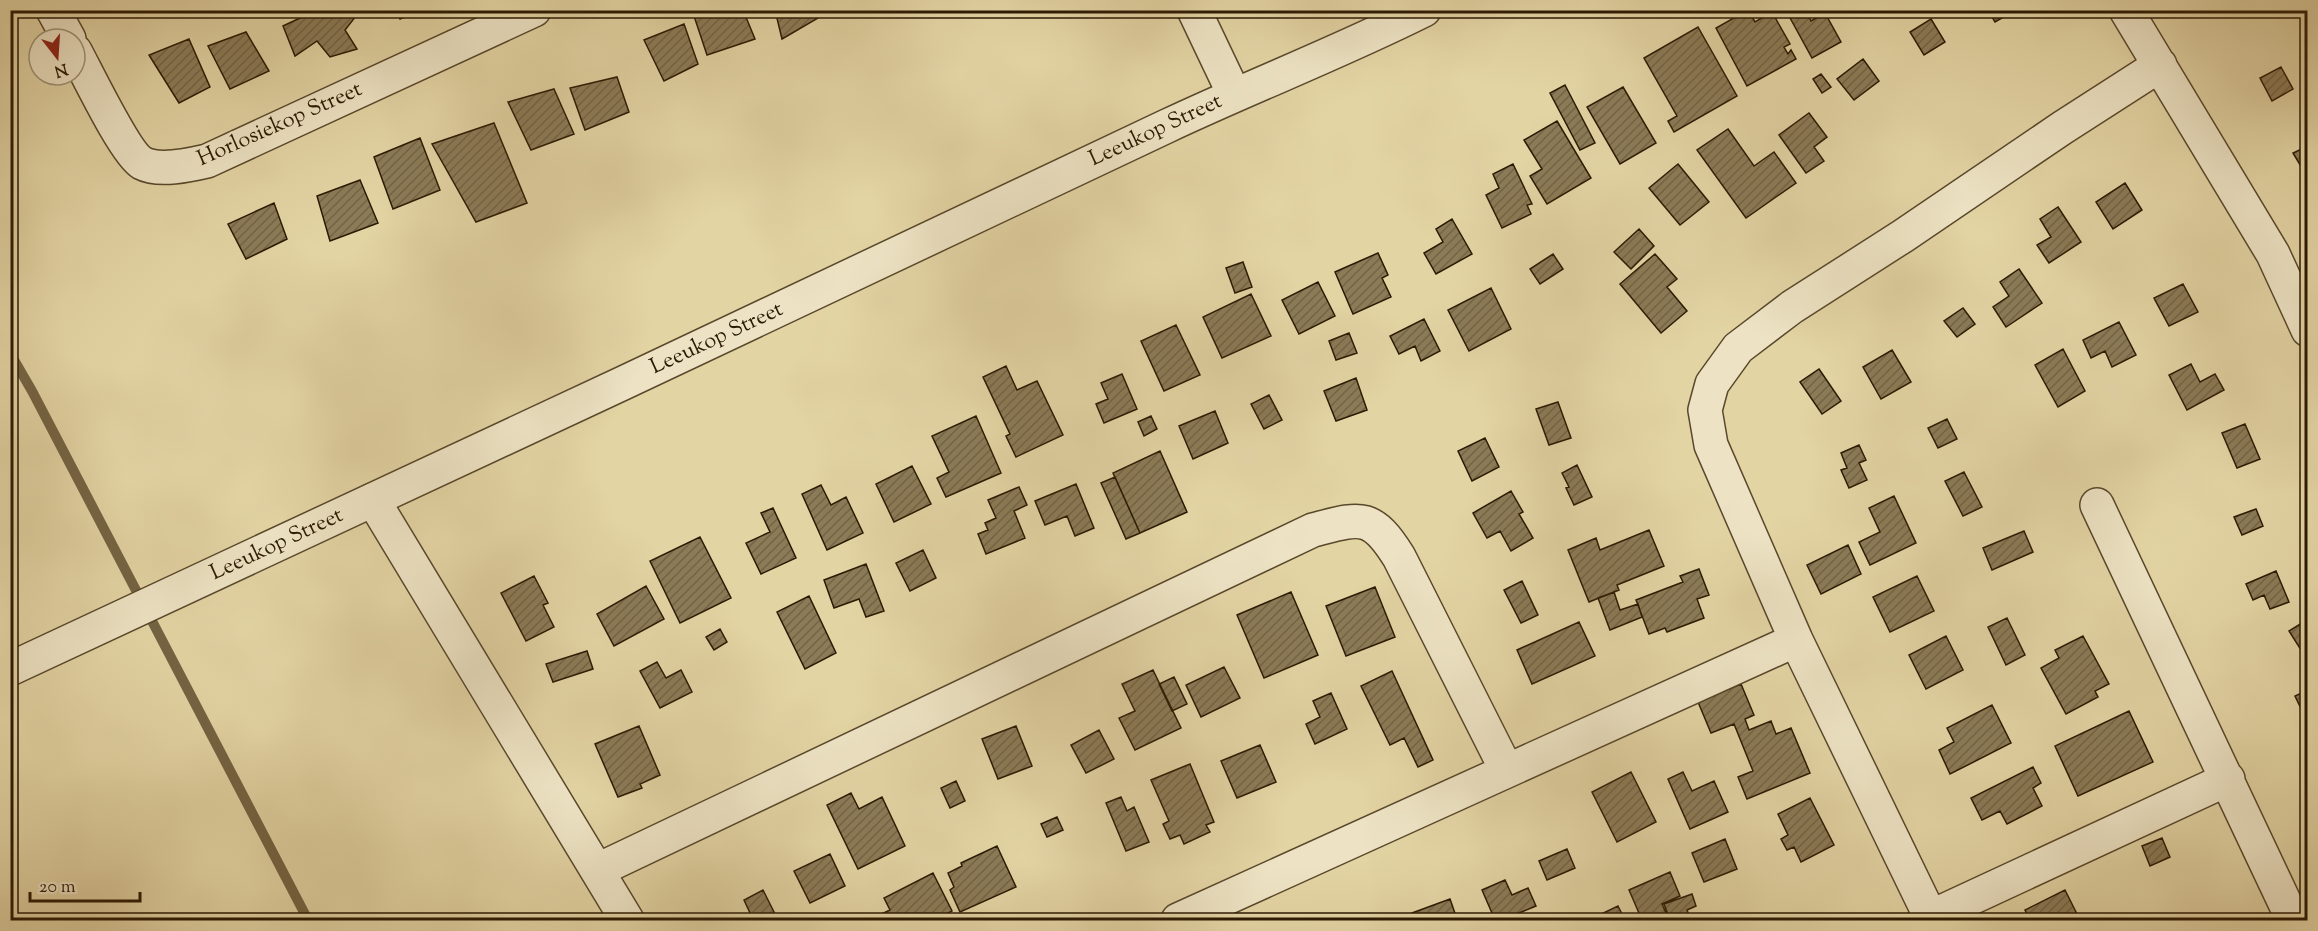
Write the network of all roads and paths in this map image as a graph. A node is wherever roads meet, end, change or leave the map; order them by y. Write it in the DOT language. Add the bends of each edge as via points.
graph roads {
  1 [pos="53,10"];
  2 [pos="534,10"];
  3 [pos="1194,10"];
  4 [pos="1424,10"];
  5 [pos="2126,10"];
  6 [pos="62,27"];
  7 [pos="2160,65"];
  8 [pos="87,73"];
  9 [pos="1234,94"];
  10 [pos="2307,330"];
  11 [pos="373,500"];
  12 [pos="2097,505"];
  13 [pos="1796,640"];
  14 [pos="10,669"];
  15 [pos="1507,771"];
  16 [pos="2228,779"];
  17 [pos="598,870"];
  18 [pos="1929,920"];
  19 [pos="627,921"];
  20 [pos="1178,921"];
  21 [pos="2294,921"];
  1 -- 6 [label="street"];
  2 -- 8 [label="street, Horlosiekop Street" via="207,161 183,167 142,163 124,142"];
  3 -- 9 [label="street"];
  4 -- 9 [label="street, Leeukop Street"];
  5 -- 7 [label="street"];
  7 -- 10 [label="street" via="2273,254"];
  7 -- 13 [label="street" via="1792,306 1738,348 1712,384 1705,410 1712,445"];
  9 -- 11 [label="street, Leeukop Street"];
  11 -- 14 [label="street, Leeukop Street"];
  11 -- 17 [label="street"];
  12 -- 16 [label="street"];
  13 -- 15 [label="street"];
  13 -- 18 [label="street"];
  15 -- 17 [label="street" via="1399,557 1386,536 1373,525 1353,520 1313,530"];
  15 -- 20 [label="street"];
  16 -- 18 [label="street"];
  16 -- 21 [label="street"];
  17 -- 19 [label="street"];
}
